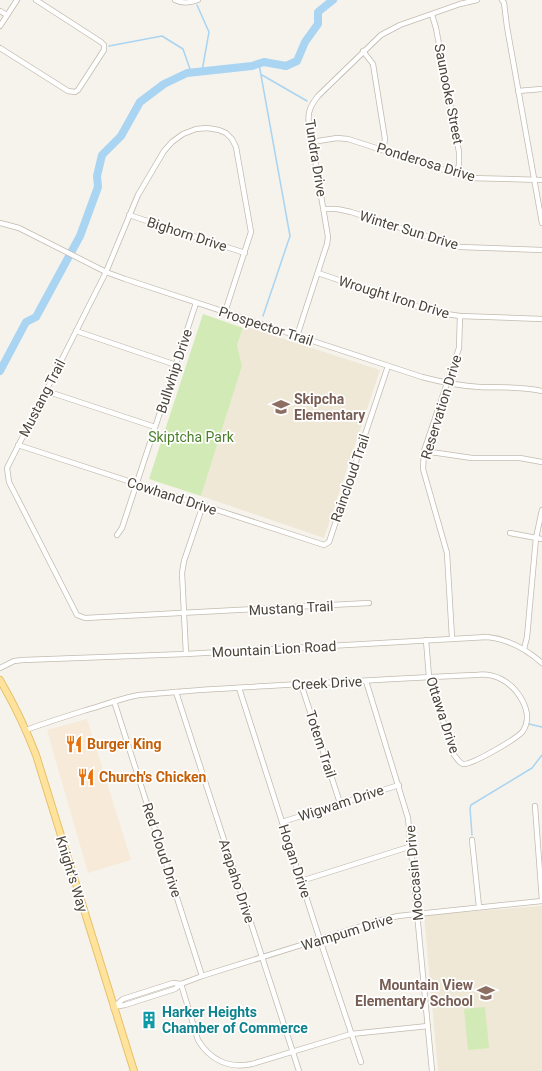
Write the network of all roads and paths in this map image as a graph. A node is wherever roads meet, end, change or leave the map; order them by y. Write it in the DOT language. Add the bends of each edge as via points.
graph roads {
  1 [pos="17,0"];
  2 [pos="36,0"];
  3 [pos="175,0"];
  4 [pos="198,0"];
  5 [pos="477,0"];
  6 [pos="502,0"];
  7 [pos="0,11"];
  8 [pos="7,15"];
  9 [pos="432,15"];
  10 [pos="0,26"];
  11 [pos="0,48"];
  12 [pos="364,51"];
  13 [pos="542,89"];
  14 [pos="518,91"];
  15 [pos="312,142"];
  16 [pos="383,150"];
  17 [pos="456,174"];
  18 [pos="534,180"];
  19 [pos="542,180"];
  20 [pos="324,209"];
  21 [pos="129,216"];
  22 [pos="2,223"];
  23 [pos="542,224"];
  24 [pos="0,228"];
  25 [pos="542,250"];
  26 [pos="245,253"];
  27 [pos="106,272"];
  28 [pos="318,273"];
  29 [pos="196,303"];
  30 [pos="225,312"];
  31 [pos="460,316"];
  32 [pos="542,319"];
  33 [pos="76,331"];
  34 [pos="297,336"];
  35 [pos="176,365"];
  36 [pos="388,366"];
  37 [pos="447,383"];
  38 [pos="46,391"];
  39 [pos="542,391"];
  40 [pos="155,427"];
  41 [pos="18,445"];
  42 [pos="424,451"];
  43 [pos="542,462"];
  44 [pos="136,484"];
  45 [pos="203,505"];
  46 [pos="542,510"];
  47 [pos="510,533"];
  48 [pos="117,535"];
  49 [pos="536,538"];
  50 [pos="542,539"];
  51 [pos="327,544"];
  52 [pos="369,603"];
  53 [pos="184,613"];
  54 [pos="452,638"];
  55 [pos="426,640"];
  56 [pos="524,649"];
  57 [pos="186,654"];
  58 [pos="542,663"];
  59 [pos="0,668"];
  60 [pos="429,677"];
  61 [pos="0,680"];
  62 [pos="366,681"];
  63 [pos="301,684"];
  64 [pos="239,688"];
  65 [pos="176,692"];
  66 [pos="114,701"];
  67 [pos="26,730"];
  68 [pos="463,764"];
  69 [pos="399,785"];
  70 [pos="340,803"];
  71 [pos="535,806"];
  72 [pos="282,822"];
  73 [pos="472,840"];
  74 [pos="412,846"];
  75 [pos="301,881"];
  76 [pos="542,901"];
  77 [pos="479,907"];
  78 [pos="417,914"];
  79 [pos="320,940"];
  80 [pos="262,959"];
  81 [pos="202,976"];
  82 [pos="180,984"];
  83 [pos="143,993"];
  84 [pos="145,998"];
  85 [pos="113,1007"];
  86 [pos="428,1026"];
  87 [pos="351,1034"];
  88 [pos="293,1052"];
  89 [pos="361,1062"];
  90 [pos="233,1065"];
  91 [pos="134,1071"];
  92 [pos="234,1071"];
  93 [pos="299,1071"];
  94 [pos="432,1071"];
  1 -- 8 [label="street"];
  2 -- 11 [label="street" via="104,45 104,50 78,90 68,91"];
  3 -- 4 [label="street" via="189,3"];
  5 -- 9 [label="street, Tundra Drive"];
  6 -- 14 [label="street"];
  7 -- 8 [label="street"];
  8 -- 10 [label="street"];
  9 -- 12 [label="street, Tundra Drive" via="400,25 381,35"];
  9 -- 17 [label="street, Saunooke Street" via="459,152"];
  12 -- 15 [label="street, Tundra Drive" via="312,104 308,117"];
  12 -- 16 [label="street" via="373,64 385,139"];
  13 -- 14 [label="street"];
  14 -- 18 [label="street"];
  15 -- 16 [label="street, Ponderosa Drive" via="348,139"];
  15 -- 20 [label="street, Tundra Drive"];
  16 -- 17 [label="street, Ponderosa Drive"];
  17 -- 18 [label="street, Ponderosa Drive" via="477,179"];
  18 -- 19 [label="street, Ponderosa Drive"];
  18 -- 23 [label="street"];
  20 -- 25 [label="street, Winter Sun Drive" via="337,208 460,247"];
  20 -- 28 [label="street, Tundra Drive" via="328,237"];
  21 -- 26 [label="street, Bighorn Drive"];
  21 -- 26 [label="street, Mustang Trail" via="138,195 172,142 196,129 219,130 226,133 236,147 251,232"];
  21 -- 27 [label="street, Mustang Trail"];
  22 -- 24 [label="street"];
  22 -- 27 [label="street, Prospector Trail" via="19,228"];
  26 -- 30 [label="street, Mustang Trail"];
  27 -- 29 [label="street, Prospector Trail"];
  27 -- 33 [label="street, Mustang Trail"];
  28 -- 31 [label="street, Wrought Iron Drive" via="434,312"];
  28 -- 34 [label="street, Tundra Drive"];
  29 -- 30 [label="street, Prospector Trail"];
  29 -- 35 [label="street, Bullwhip Drive"];
  30 -- 34 [label="street, Prospector Trail"];
  31 -- 32 [label="street, Wrought Iron Drive"];
  31 -- 37 [label="street, Reservation Drive" via="459,348"];
  33 -- 35 [label="street"];
  33 -- 38 [label="street, Mustang Trail"];
  34 -- 36 [label="street, Prospector Trail"];
  35 -- 40 [label="street, Bullwhip Drive"];
  36 -- 37 [label="street, Prospector Trail"];
  36 -- 51 [label="street, Raincloud Trail"];
  37 -- 39 [label="street, Prospector Trail"];
  37 -- 42 [label="street, Reservation Drive"];
  38 -- 40 [label="street"];
  38 -- 41 [label="street, Mustang Trail"];
  40 -- 44 [label="street, Bullwhip Drive"];
  41 -- 44 [label="street, Cowhand Drive"];
  41 -- 53 [label="street, Mustang Trail" via="7,468 9,482 77,615 85,618"];
  42 -- 43 [label="street" via="472,458 515,457"];
  42 -- 54 [label="street, Reservation Drive" via="423,469 447,553"];
  44 -- 45 [label="street, Cowhand Drive"];
  44 -- 48 [label="street, Bullwhip Drive" via="122,528"];
  45 -- 51 [label="street, Cowhand Drive"];
  45 -- 53 [label="street" via="183,567"];
  46 -- 49 [label="street"];
  47 -- 49 [label="street"];
  49 -- 50 [label="street"];
  49 -- 56 [label="street"];
  52 -- 53 [label="street, Mustang Trail"];
  53 -- 57 [label="street"];
  54 -- 55 [label="street, Mountain Lion Road"];
  54 -- 56 [label="street, Mountain Lion Road" via="495,638"];
  55 -- 57 [label="street, Mountain Lion Road"];
  55 -- 60 [label="street, Ottawa Drive"];
  56 -- 58 [label="street, Mountain Lion Road"];
  57 -- 59 [label="street, Mountain Lion Road" via="23,660 14,661"];
  60 -- 62 [label="street, Creek Drive"];
  60 -- 68 [label="street, Ottawa Drive" via="454,755"];
  60 -- 68 [label="street, Creek Drive" via="481,674 500,678 515,690 526,708 526,723 518,736 484,756"];
  61 -- 67 [label="main road, Knight's Way"];
  62 -- 63 [label="street, Creek Drive"];
  62 -- 69 [label="street, Moccasin Drive"];
  63 -- 64 [label="street, Creek Drive"];
  63 -- 70 [label="street, Totem Trail"];
  64 -- 65 [label="street, Creek Drive"];
  64 -- 72 [label="street, Hogan Drive"];
  65 -- 66 [label="street, Creek Drive" via="136,695"];
  65 -- 80 [label="street, Arapaho Drive"];
  66 -- 67 [label="street, Creek Drive"];
  66 -- 81 [label="street, Red Cloud Drive"];
  67 -- 85 [label="main road, Knight's Way" via="36,755"];
  69 -- 70 [label="street, Wigwam Drive"];
  69 -- 74 [label="street, Moccasin Drive"];
  70 -- 72 [label="street, Wigwam Drive"];
  71 -- 76 [label="street"];
  72 -- 75 [label="street, Hogan Drive"];
  73 -- 77 [label="street"];
  74 -- 75 [label="street"];
  74 -- 78 [label="street, Moccasin Drive"];
  75 -- 79 [label="street, Hogan Drive"];
  76 -- 77 [label="street, Wampum Drive"];
  77 -- 78 [label="street, Wampum Drive"];
  78 -- 79 [label="street, Wampum Drive" via="378,921"];
  78 -- 86 [label="street, Moccasin Drive"];
  79 -- 80 [label="street, Wampum Drive"];
  79 -- 87 [label="street, Hogan Drive"];
  80 -- 81 [label="street, Wampum Drive"];
  80 -- 88 [label="street, Arapaho Drive"];
  81 -- 82 [label="street, Wampum Drive"];
  82 -- 83 [label="street, Wampum Drive" via="173,983"];
  82 -- 84 [label="street, Wampum Drive" via="174,989"];
  82 -- 90 [label="street" via="203,1048 216,1059"];
  83 -- 84 [label="street"];
  83 -- 85 [label="street, Wampum Drive" via="123,999"];
  84 -- 85 [label="street, Wampum Drive"];
  85 -- 91 [label="main road, Knight's Way"];
  86 -- 87 [label="street"];
  86 -- 94 [label="street, Moccasin Drive"];
  87 -- 88 [label="street"];
  87 -- 89 [label="street, Hogan Drive"];
  88 -- 90 [label="street" via="243,1066"];
  88 -- 93 [label="street, Arapaho Drive"];
  90 -- 92 [label="street"];
}
